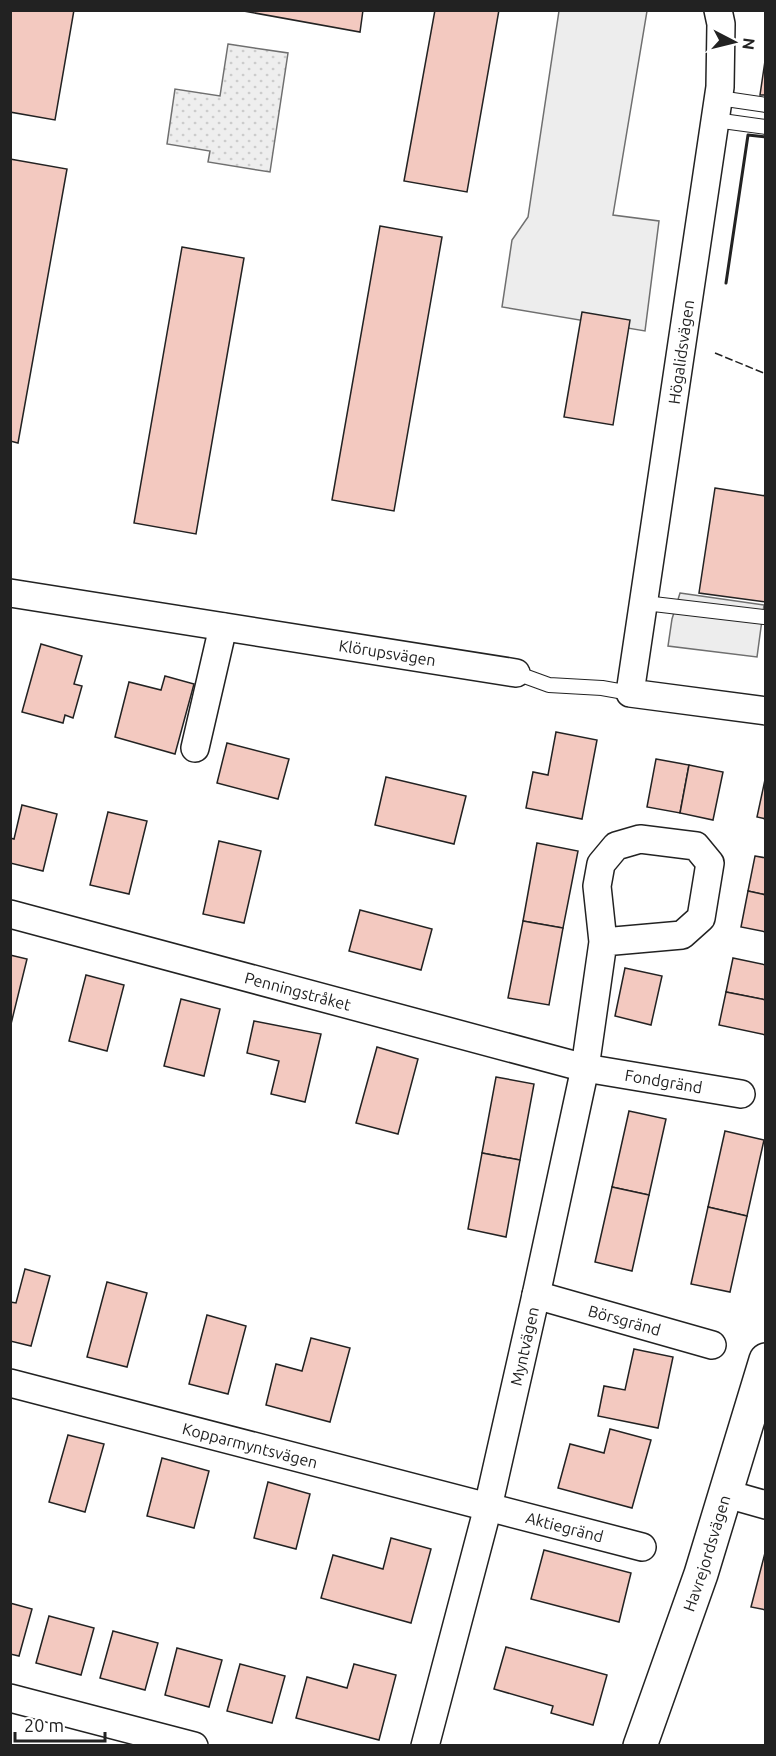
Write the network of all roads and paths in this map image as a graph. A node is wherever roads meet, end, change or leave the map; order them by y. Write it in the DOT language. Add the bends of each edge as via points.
graph roads {
  1 [pos="718,10"];
  2 [pos="765,105"];
  3 [pos="717,109"];
  4 [pos="765,127"];
  5 [pos="10,593"];
  6 [pos="645,603"];
  7 [pos="764,617"];
  8 [pos="223,627"];
  9 [pos="516,673"];
  10 [pos="630,693"];
  11 [pos="765,711"];
  12 [pos="195,748"];
  13 [pos="10,914"];
  14 [pos="603,942"];
  15 [pos="585,1068"];
  16 [pos="741,1094"];
  17 [pos="536,1295"];
  18 [pos="712,1345"];
  19 [pos="765,1360"];
  20 [pos="10,1383"];
  21 [pos="727,1494"];
  22 [pos="765,1505"];
  23 [pos="488,1507"];
  24 [pos="642,1547"];
  25 [pos="10,1698"];
  26 [pos="194,1746"];
  27 [pos="425,1746"];
  28 [pos="640,1746"];
  1 -- 3 [label="street, Högalidsvägen" via="721,24"];
  2 -- 3 [label="lane"];
  3 -- 4 [label="lane"];
  3 -- 6 [label="street, Högalidsvägen"];
  5 -- 8 [label="street, Klörupsvägen"];
  6 -- 7 [label="lane"];
  6 -- 10 [label="street, Högalidsvägen"];
  8 -- 9 [label="street, Klörupsvägen"];
  8 -- 12 [label="street"];
  9 -- 10 [label="lane, Klörupsvägen" via="549,685"];
  10 -- 11 [label="street, Klörupsvägen"];
  13 -- 15 [label="street, Penningstråket"];
  14 -- 14 [label="street, Myntvägen" via="597,886 601,864 616,846 640,839 696,846 710,863 701,918 682,935"];
  14 -- 15 [label="street, Myntvägen"];
  15 -- 16 [label="street, Fondgränd"];
  15 -- 17 [label="street, Myntvägen"];
  17 -- 18 [label="street, Börsgränd"];
  17 -- 23 [label="street, Myntvägen"];
  19 -- 21 [label="street, Havrejordsvägen"];
  20 -- 23 [label="street, Kopparmyntsvägen"];
  21 -- 22 [label="street"];
  21 -- 28 [label="street, Havrejordsvägen"];
  23 -- 24 [label="street, Aktiegränd"];
  23 -- 27 [label="street, Myntvägen"];
  25 -- 26 [label="street"];
}
